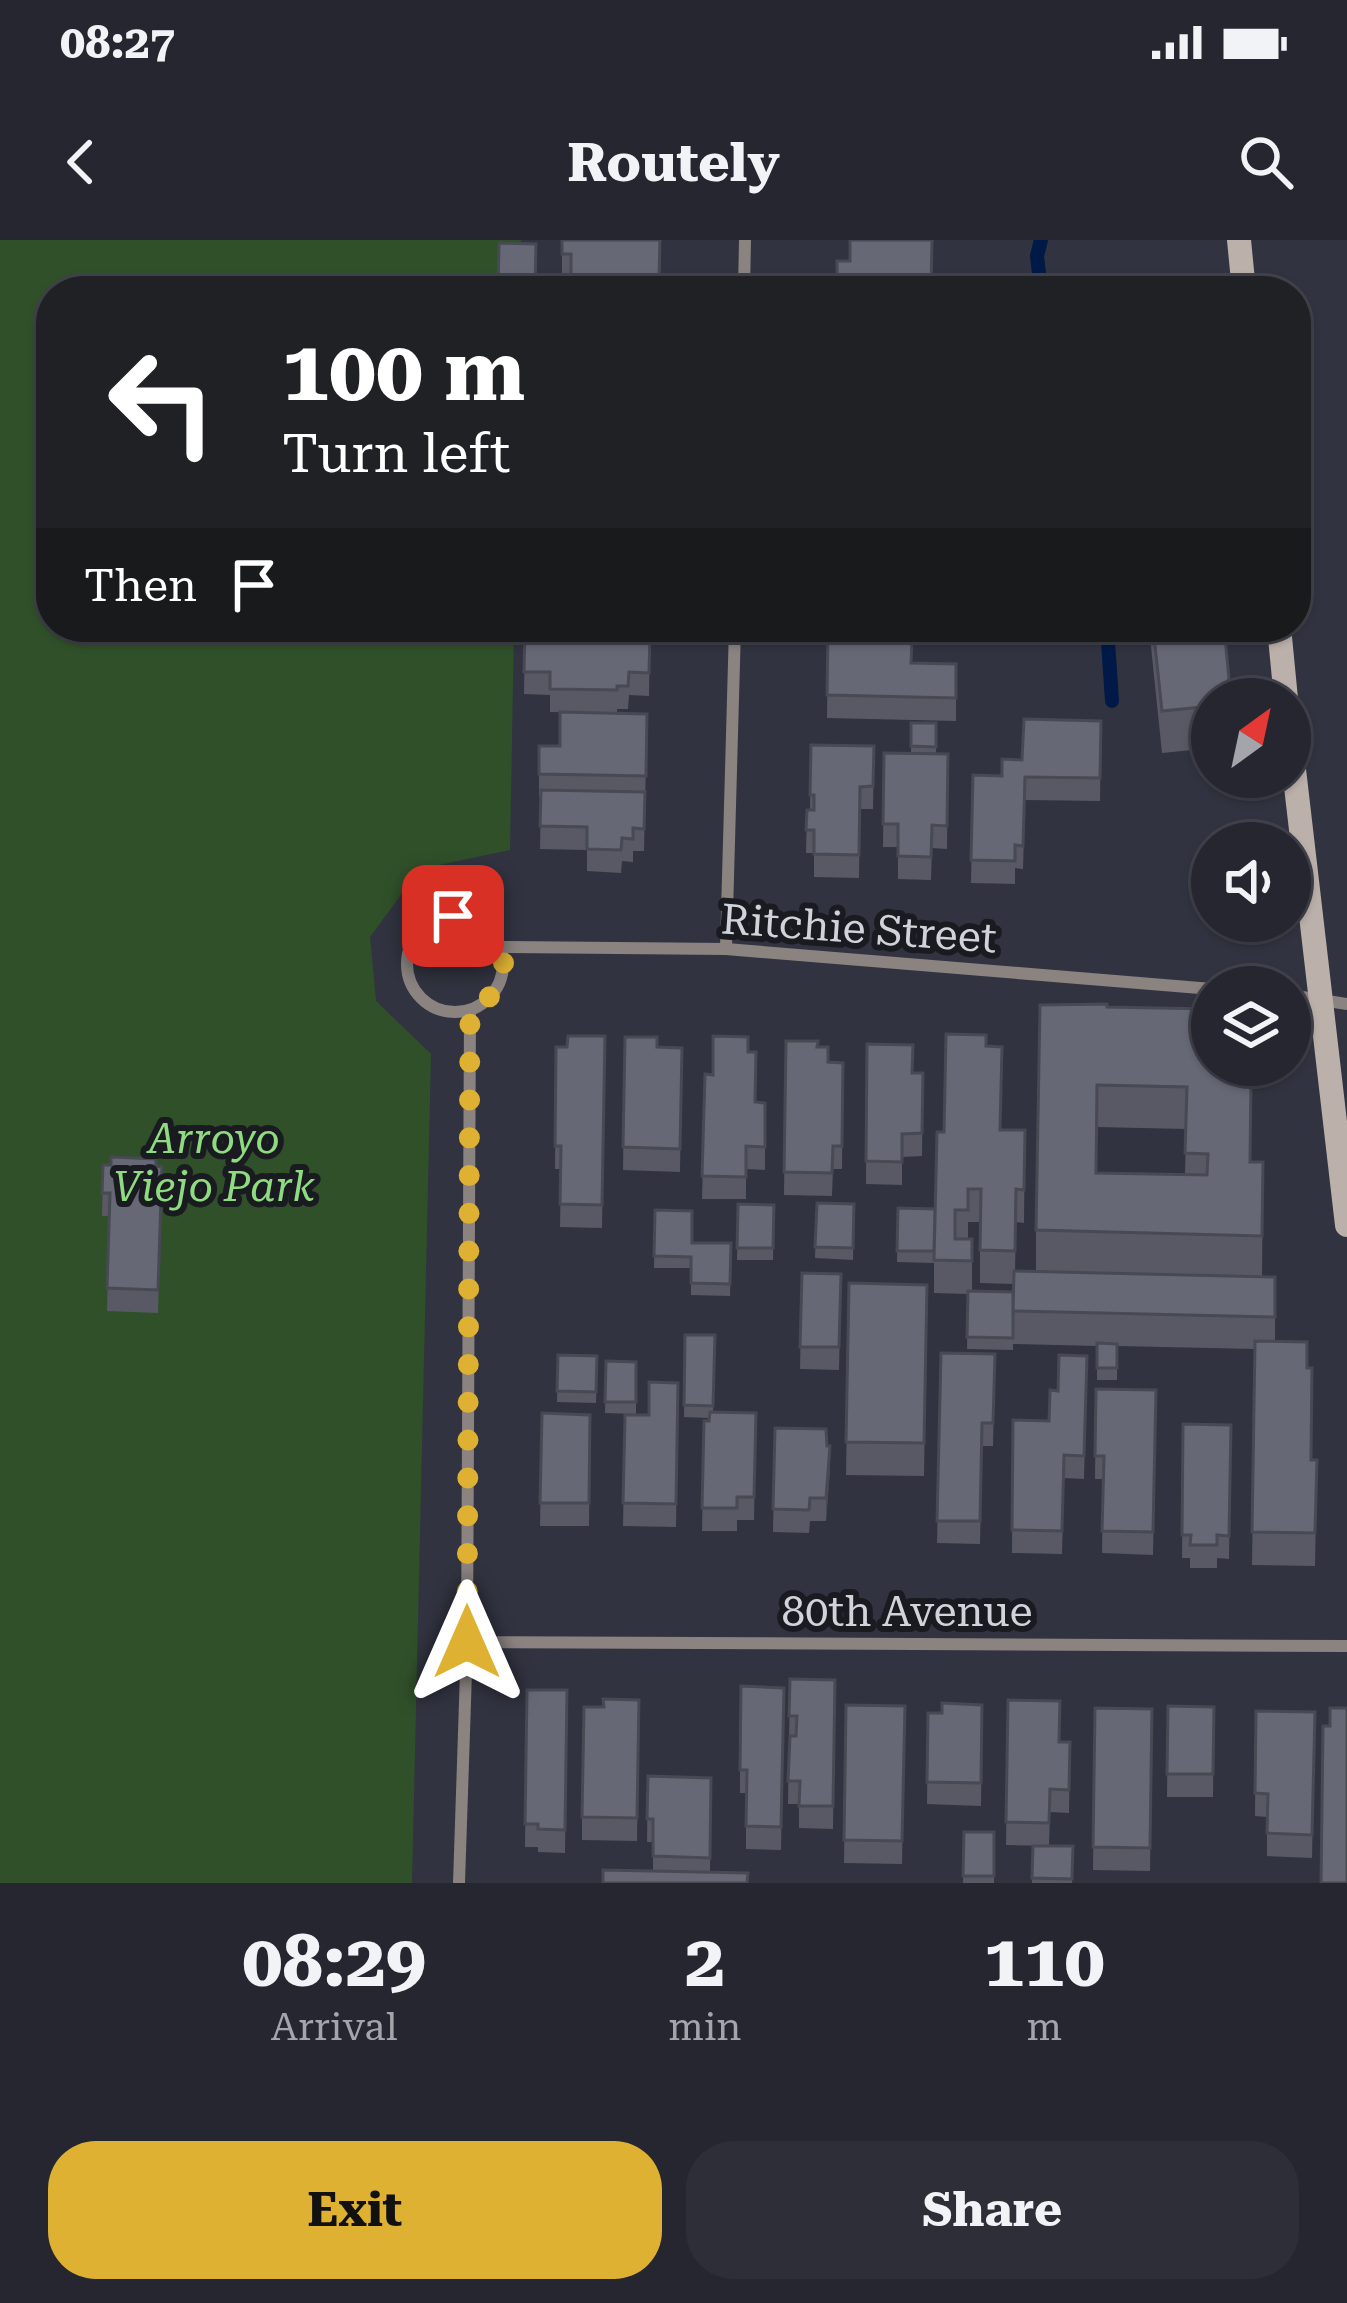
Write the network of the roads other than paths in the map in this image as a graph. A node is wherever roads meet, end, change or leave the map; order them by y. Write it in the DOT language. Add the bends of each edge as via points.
graph roads {
  1 [pos="745,240"];
  2 [pos="1239,240"];
  3 [pos="744,276"];
  4 [pos="1243,276"];
  5 [pos="735,642"];
  6 [pos="1280,642"];
  7 [pos="1284,678"];
  8 [pos="1297,798"];
  9 [pos="501,947"];
  10 [pos="726,950"];
  11 [pos="1191,987"];
  12 [pos="1311,997"];
  13 [pos="1318,998"];
  14 [pos="1347,1004"];
  15 [pos="470,1010"];
  16 [pos="1347,1225"];
  17 [pos="467,1642"];
  18 [pos="1347,1646"];
  19 [pos="459,1883"];
  1 -- 3 [label="street"];
  2 -- 4 [label="main road"];
  5 -- 10 [label="street"];
  6 -- 7 [label="main road"];
  8 -- 13 [label="main road"];
  9 -- 10 [label="street, Ritchie Street"];
  9 -- 15 [label="street" via="500,984"];
  9 -- 15 [label="street" via="490,930 453,916 423,927 409,949 416,992 435,1008"];
  10 -- 11 [label="street, Ritchie Street"];
  12 -- 13 [label="street"];
  13 -- 14 [label="street"];
  13 -- 16 [label="main road"];
  15 -- 17 [label="street"];
  17 -- 18 [label="street, 80th Avenue"];
  17 -- 19 [label="street"];
}
